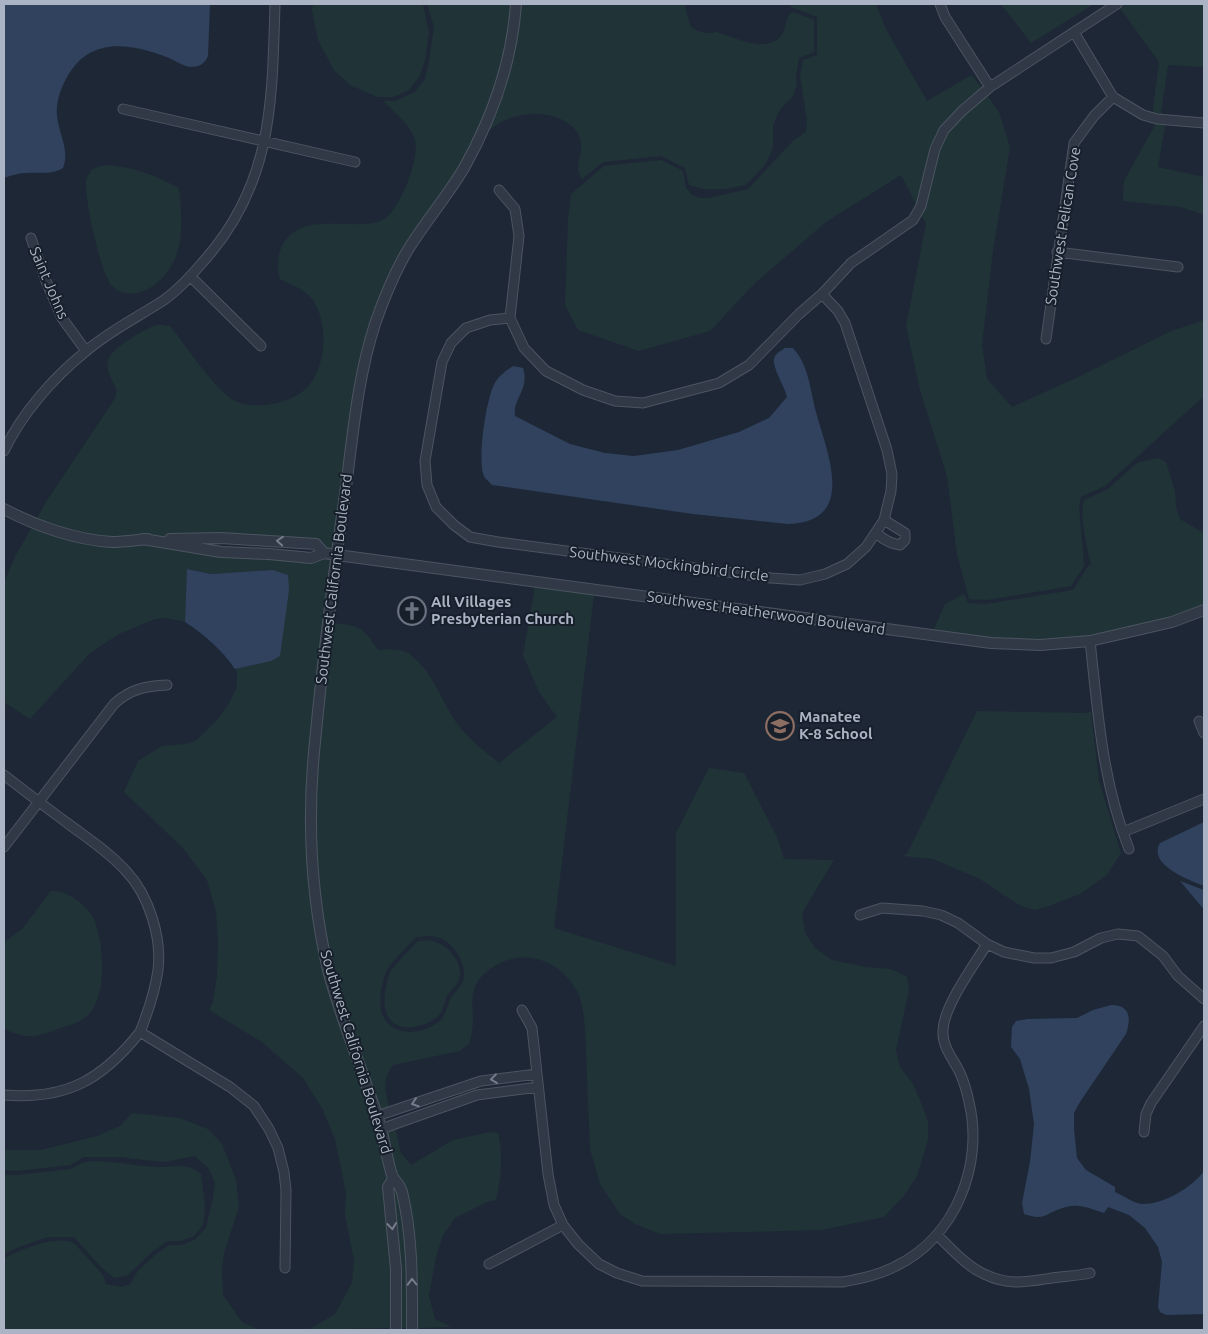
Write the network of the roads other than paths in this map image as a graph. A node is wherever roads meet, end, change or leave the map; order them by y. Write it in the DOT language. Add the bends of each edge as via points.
graph roads {
  1 [pos="275,4"];
  2 [pos="516,4"];
  3 [pos="940,4"];
  4 [pos="1117,4"];
  5 [pos="1074,32"];
  6 [pos="990,87"];
  7 [pos="1113,97"];
  8 [pos="123,109"];
  9 [pos="1204,123"];
  10 [pos="265,141"];
  11 [pos="355,162"];
  12 [pos="499,190"];
  13 [pos="30,238"];
  14 [pos="1057,252"];
  15 [pos="1178,268"];
  16 [pos="190,276"];
  17 [pos="822,294"];
  18 [pos="510,318"];
  19 [pos="1046,339"];
  20 [pos="261,346"];
  21 [pos="86,351"];
  22 [pos="4,451"];
  23 [pos="4,509"];
  24 [pos="884,520"];
  25 [pos="876,533"];
  26 [pos="233,539"];
  27 [pos="143,540"];
  28 [pos="233,552"];
  29 [pos="324,553"];
  30 [pos="337,555"];
  31 [pos="1204,610"];
  32 [pos="1090,641"];
  33 [pos="167,685"];
  34 [pos="1199,721"];
  35 [pos="1204,734"];
  36 [pos="4,775"];
  37 [pos="1204,800"];
  38 [pos="40,802"];
  39 [pos="1123,832"];
  40 [pos="4,847"];
  41 [pos="1129,849"];
  42 [pos="860,914"];
  43 [pos="986,944"];
  44 [pos="1204,999"];
  45 [pos="522,1010"];
  46 [pos="1204,1026"];
  47 [pos="140,1032"];
  48 [pos="537,1074"];
  49 [pos="538,1087"];
  50 [pos="4,1095"];
  51 [pos="377,1116"];
  52 [pos="381,1129"];
  53 [pos="1144,1132"];
  54 [pos="393,1179"];
  55 [pos="563,1225"];
  56 [pos="937,1235"];
  57 [pos="489,1264"];
  58 [pos="285,1268"];
  59 [pos="1090,1273"];
  60 [pos="396,1330"];
  61 [pos="412,1330"];
  1 -- 10 [label="street" via="271,98"];
  2 -- 30 [label="street, Southwest California Boulevard" via="511,45 485,126 463,169 407,252 375,325 359,388"];
  3 -- 6 [label="street"];
  4 -- 5 [label="street"];
  5 -- 6 [label="street"];
  5 -- 7 [label="street"];
  6 -- 17 [label="street" via="944,130 935,149 921,206 913,220 851,263"];
  7 -- 9 [label="street" via="1143,115"];
  7 -- 14 [label="street, Southwest Pelican Cove" via="1074,143"];
  8 -- 10 [label="street"];
  10 -- 11 [label="street"];
  10 -- 16 [label="street" via="244,202 214,250"];
  12 -- 18 [label="street" via="515,209 519,236"];
  13 -- 21 [label="street, Saint Johns" via="62,318"];
  14 -- 15 [label="street"];
  14 -- 19 [label="street, Southwest Pelican Cove"];
  16 -- 20 [label="street"];
  16 -- 21 [label="street" via="166,299"];
  17 -- 18 [label="street" via="748,365 719,383 643,403 615,401 583,390 546,371 524,348"];
  17 -- 24 [label="street, Southwest Mockingbird Circle" via="845,322 887,450 892,474"];
  18 -- 25 [label="street, Southwest Mockingbird Circle" via="466,328 451,343 442,362 425,461 427,485 436,507 470,537 800,580 847,564"];
  21 -- 22 [label="street" via="35,403"];
  23 -- 27 [label="street, Southwest Heatherwood Boulevard" via="26,521 68,534 112,542"];
  24 -- 25 [label="street, Southwest Mockingbird Circle"];
  24 -- 25 [label="street" via="905,533 904,540 896,545"];
  26 -- 27 [label="street, Southwest Heatherwood Boulevard"];
  26 -- 28 [label="street"];
  29 -- 26 [label="street, Southwest Heatherwood Boulevard, one-way" via="316,544"];
  27 -- 28 [label="street, Southwest Heatherwood Boulevard"];
  28 -- 29 [label="street, Southwest Heatherwood Boulevard" via="311,558"];
  29 -- 30 [label="street, Southwest Heatherwood Boulevard"];
  30 -- 32 [label="street, Southwest Heatherwood Boulevard" via="991,643 1040,645"];
  30 -- 51 [label="street, Southwest California Boulevard" via="314,748 312,855 328,970"];
  31 -- 32 [label="street, Southwest Heatherwood Boulevard" via="1172,622"];
  32 -- 39 [label="street" via="1102,754"];
  33 -- 38 [label="street" via="140,688 120,698"];
  34 -- 35 [label="street"];
  36 -- 38 [label="street"];
  37 -- 39 [label="street"];
  38 -- 40 [label="street"];
  38 -- 47 [label="street" via="128,872 150,910 157,936 158,968 153,999"];
  39 -- 41 [label="street"];
  42 -- 43 [label="street" via="882,908 941,915"];
  43 -- 44 [label="street" via="1004,952 1051,958 1074,952 1101,938 1118,934 1138,936 1163,956 1178,976"];
  43 -- 56 [label="street" via="947,1012 942,1032 948,1052 960,1073 974,1126 967,1178 956,1209"];
  45 -- 48 [label="street" via="532,1028"];
  46 -- 53 [label="street" via="1151,1103"];
  47 -- 50 [label="street" via="108,1066 71,1088 45,1095"];
  47 -- 58 [label="street" via="230,1087 254,1106 269,1129 284,1172"];
  48 -- 49 [label="street"];
  48 -- 51 [label="street, one-way" via="481,1081"];
  49 -- 52 [label="street" via="477,1095"];
  49 -- 55 [label="street" via="548,1174 554,1205"];
  51 -- 52 [label="street, Southwest California Boulevard"];
  52 -- 54 [label="street, Southwest California Boulevard"];
  54 -- 60 [label="street, Southwest California Boulevard, one-way" via="388,1187 396,1269"];
  61 -- 54 [label="street, Southwest California Boulevard, one-way" via="412,1275 406,1209 400,1186"];
  55 -- 56 [label="street" via="599,1264 642,1281 668,1282 842,1282 871,1277 898,1266"];
  55 -- 57 [label="street"];
  56 -- 59 [label="street" via="969,1264 998,1280 1028,1282"];
}
